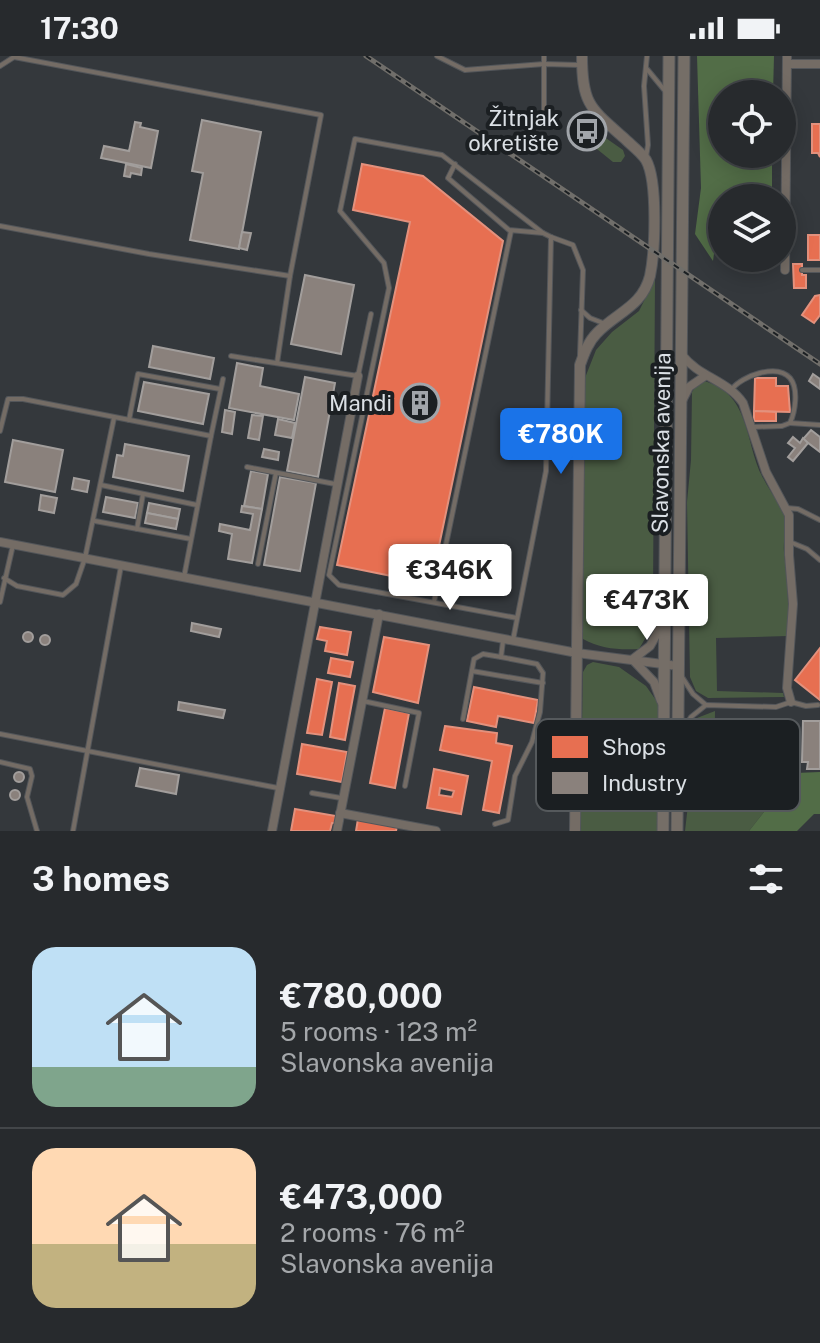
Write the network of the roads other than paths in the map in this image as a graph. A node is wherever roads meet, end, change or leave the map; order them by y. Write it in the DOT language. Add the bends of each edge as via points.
graph roads {
  1 [pos="437,56"];
  2 [pos="544,56"];
  3 [pos="647,56"];
  4 [pos="669,56"];
  5 [pos="684,56"];
  6 [pos="582,60"];
  7 [pos="787,60"];
  8 [pos="544,64"];
  9 [pos="820,64"];
  10 [pos="0,66"];
  11 [pos="647,69"];
  12 [pos="668,96"];
  13 [pos="544,112"];
  14 [pos="646,160"];
  15 [pos="455,164"];
  16 [pos="788,184"];
  17 [pos="0,226"];
  18 [pos="511,231"];
  19 [pos="543,233"];
  20 [pos="551,237"];
  21 [pos="802,270"];
  22 [pos="820,270"];
  23 [pos="290,276"];
  24 [pos="581,310"];
  25 [pos="371,314"];
  26 [pos="607,325"];
  27 [pos="682,355"];
  28 [pos="231,356"];
  29 [pos="277,363"];
  30 [pos="580,365"];
  31 [pos="358,376"];
  32 [pos="705,376"];
  33 [pos="223,379"];
  34 [pos="220,389"];
  35 [pos="732,389"];
  36 [pos="682,402"];
  37 [pos="114,418"];
  38 [pos="129,420"];
  39 [pos="790,423"];
  40 [pos="820,425"];
  41 [pos="752,427"];
  42 [pos="0,431"];
  43 [pos="211,436"];
  44 [pos="247,467"];
  45 [pos="276,473"];
  46 [pos="338,484"];
  47 [pos="101,485"];
  48 [pos="143,494"];
  49 [pos="197,505"];
  50 [pos="787,508"];
  51 [pos="820,520"];
  52 [pos="95,521"];
  53 [pos="137,529"];
  54 [pos="191,539"];
  55 [pos="0,542"];
  56 [pos="790,542"];
  57 [pos="13,545"];
  58 [pos="85,558"];
  59 [pos="820,560"];
  60 [pos="258,564"];
  61 [pos="121,566"];
  62 [pos="184,577"];
  63 [pos="4,578"];
  64 [pos="0,602"];
  65 [pos="315,602"];
  66 [pos="434,602"];
  67 [pos="379,614"];
  68 [pos="517,618"];
  69 [pos="664,621"];
  70 [pos="508,640"];
  71 [pos="577,653"];
  72 [pos="501,657"];
  73 [pos="632,660"];
  74 [pos="664,663"];
  75 [pos="678,666"];
  76 [pos="472,671"];
  77 [pos="543,683"];
  78 [pos="361,701"];
  79 [pos="791,702"];
  80 [pos="706,705"];
  81 [pos="818,705"];
  82 [pos="664,707"];
  83 [pos="463,719"];
  84 [pos="537,719"];
  85 [pos="576,719"];
  86 [pos="664,719"];
  87 [pos="678,719"];
  88 [pos="690,719"];
  89 [pos="536,727"];
  90 [pos="0,734"];
  91 [pos="88,750"];
  92 [pos="0,762"];
  93 [pos="405,786"];
  94 [pos="280,788"];
  95 [pos="312,793"];
  96 [pos="343,799"];
  97 [pos="575,811"];
  98 [pos="663,811"];
  99 [pos="677,811"];
  100 [pos="340,813"];
  101 [pos="495,824"];
  102 [pos="408,828"];
  103 [pos="37,831"];
  104 [pos="73,831"];
  105 [pos="272,831"];
  106 [pos="337,831"];
  107 [pos="436,831"];
  108 [pos="575,831"];
  109 [pos="663,831"];
  110 [pos="677,831"];
  1 -- 8 [label="lane" via="465,70"];
  2 -- 8 [label="lane"];
  3 -- 11 [label="lane"];
  4 -- 12 [label="main road, Slavonska avenija"];
  5 -- 27 [label="main road, Slavonska avenija"];
  6 -- 8 [label="lane"];
  6 -- 14 [label="street" via="584,92 591,107"];
  7 -- 9 [label="street"];
  7 -- 16 [label="street"];
  8 -- 13 [label="lane"];
  10 -- 23 [label="lane" via="14,57 321,115"];
  11 -- 12 [label="lane"];
  11 -- 14 [label="lane"];
  12 -- 69 [label="main road, Slavonska avenija"];
  14 -- 26 [label="street" via="652,180 651,271 637,302"];
  15 -- 18 [label="lane" via="448,178"];
  15 -- 19 [label="lane"];
  15 -- 66 [label="lane" via="442,155 355,139 340,211 384,263 389,288 329,575 339,585"];
  17 -- 23 [label="lane"];
  18 -- 19 [label="lane"];
  18 -- 66 [label="lane"];
  19 -- 20 [label="lane"];
  20 -- 24 [label="lane" via="576,250 583,270"];
  20 -- 68 [label="lane" via="546,471"];
  21 -- 22 [label="lane"];
  23 -- 29 [label="lane"];
  24 -- 26 [label="lane"];
  24 -- 30 [label="lane"];
  25 -- 31 [label="lane"];
  26 -- 30 [label="street" via="589,343"];
  27 -- 32 [label="street"];
  27 -- 36 [label="main road, Slavonska avenija"];
  28 -- 29 [label="lane"];
  29 -- 31 [label="lane"];
  30 -- 71 [label="street"];
  31 -- 46 [label="street"];
  32 -- 35 [label="street"];
  32 -- 36 [label="street" via="689,387"];
  33 -- 34 [label="lane"];
  34 -- 38 [label="lane" via="138,374"];
  34 -- 43 [label="lane"];
  35 -- 39 [label="lane" via="748,375 784,374 794,387"];
  35 -- 41 [label="street"];
  36 -- 75 [label="main road, Slavonska avenija"];
  37 -- 38 [label="lane"];
  37 -- 42 [label="lane" via="8,399"];
  37 -- 47 [label="lane"];
  38 -- 43 [label="lane"];
  39 -- 40 [label="lane"];
  39 -- 41 [label="lane"];
  41 -- 50 [label="street" via="766,472"];
  43 -- 49 [label="lane"];
  44 -- 45 [label="lane"];
  45 -- 46 [label="lane"];
  45 -- 60 [label="lane"];
  46 -- 65 [label="street"];
  47 -- 48 [label="lane"];
  47 -- 52 [label="lane"];
  48 -- 49 [label="lane"];
  48 -- 53 [label="lane"];
  49 -- 54 [label="lane"];
  50 -- 51 [label="lane"];
  50 -- 56 [label="street"];
  52 -- 53 [label="lane"];
  52 -- 58 [label="lane"];
  53 -- 54 [label="lane"];
  54 -- 62 [label="lane"];
  55 -- 57 [label="street"];
  56 -- 59 [label="lane"];
  56 -- 79 [label="street"];
  57 -- 58 [label="street"];
  57 -- 63 [label="lane"];
  58 -- 61 [label="street"];
  58 -- 63 [label="lane" via="76,584 63,595 17,586"];
  61 -- 62 [label="street"];
  61 -- 91 [label="lane"];
  62 -- 65 [label="street"];
  63 -- 64 [label="lane"];
  65 -- 67 [label="street"];
  65 -- 94 [label="street"];
  66 -- 68 [label="lane"];
  67 -- 70 [label="street"];
  67 -- 78 [label="street"];
  68 -- 70 [label="lane"];
  69 -- 73 [label="street" via="650,646"];
  69 -- 74 [label="main road, Slavonska avenija"];
  70 -- 71 [label="street"];
  70 -- 72 [label="lane"];
  71 -- 73 [label="street"];
  71 -- 85 [label="street"];
  72 -- 76 [label="lane" via="478,655"];
  72 -- 77 [label="lane" via="537,664"];
  73 -- 74 [label="street"];
  73 -- 82 [label="street, Slavonska avenija" via="654,682"];
  74 -- 75 [label="street"];
  74 -- 82 [label="main road, Slavonska avenija"];
  75 -- 80 [label="lane" via="685,684"];
  75 -- 87 [label="main road, Slavonska avenija"];
  76 -- 77 [label="lane"];
  76 -- 83 [label="lane"];
  77 -- 84 [label="lane"];
  78 -- 93 [label="lane" via="419,713"];
  78 -- 96 [label="street"];
  79 -- 80 [label="lane" via="776,707"];
  79 -- 81 [label="lane"];
  80 -- 88 [label="lane"];
  82 -- 86 [label="main road, Slavonska avenija"];
  89 -- 101 [label="lane" via="515,776 510,814"];
  90 -- 91 [label="lane"];
  91 -- 94 [label="lane"];
  91 -- 104 [label="lane"];
  92 -- 103 [label="lane" via="30,769 27,797"];
  94 -- 105 [label="street"];
  95 -- 96 [label="lane"];
  96 -- 100 [label="street"];
  97 -- 108 [label="street"];
  98 -- 109 [label="main road, Slavonska avenija"];
  99 -- 110 [label="main road, Slavonska avenija"];
  100 -- 102 [label="street"];
  100 -- 106 [label="street"];
  102 -- 107 [label="street"];
}
